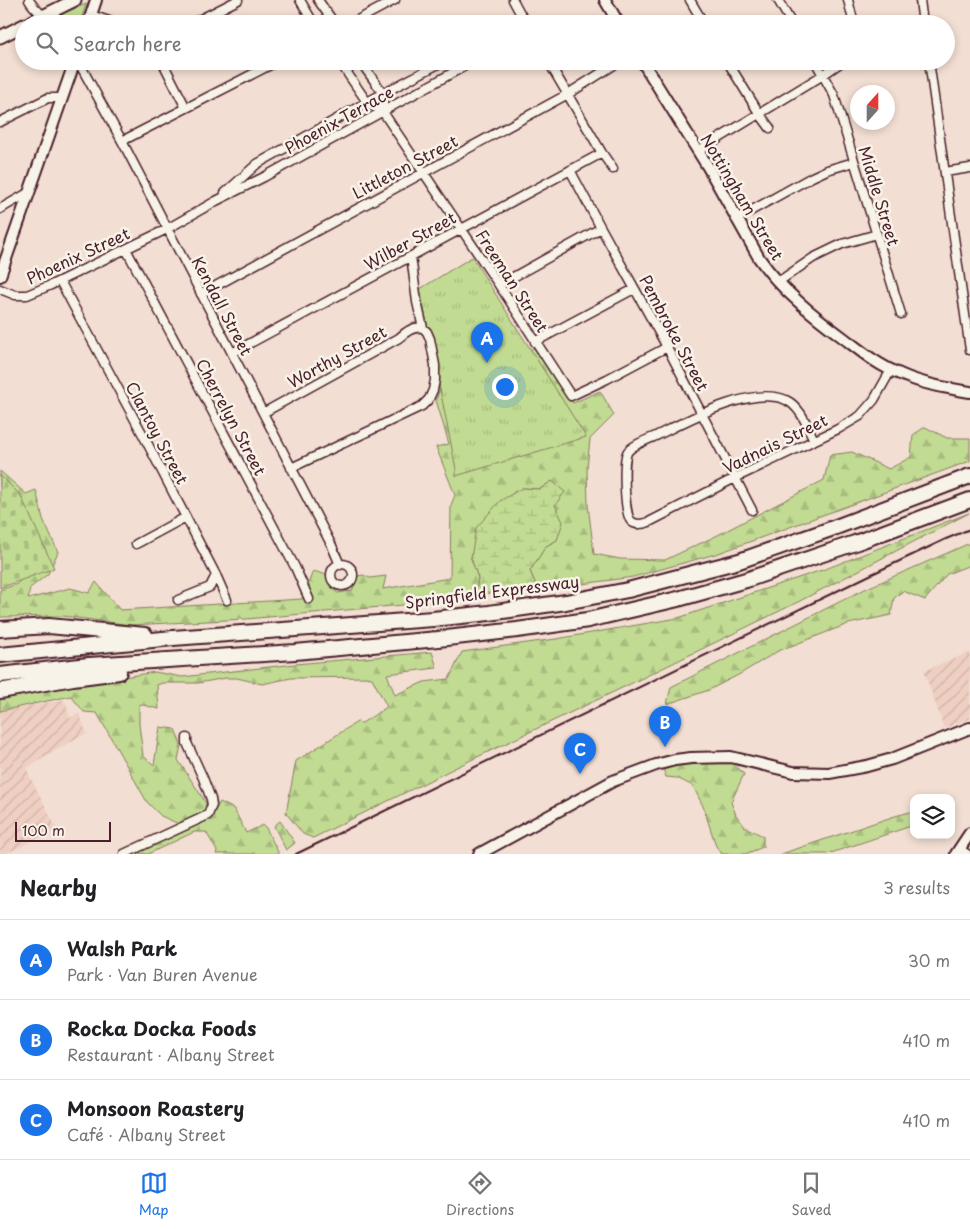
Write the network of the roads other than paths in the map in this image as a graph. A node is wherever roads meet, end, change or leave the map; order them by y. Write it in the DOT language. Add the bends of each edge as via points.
graph roads {
  1 [pos="29,0"];
  2 [pos="75,0"];
  3 [pos="96,0"];
  4 [pos="238,0"];
  5 [pos="300,0"];
  6 [pos="318,0"];
  7 [pos="395,0"];
  8 [pos="512,0"];
  9 [pos="690,0"];
  10 [pos="778,0"];
  11 [pos="848,0"];
  12 [pos="920,0"];
  13 [pos="606,1"];
  14 [pos="42,15"];
  15 [pos="46,15"];
  16 [pos="91,15"];
  17 [pos="209,15"];
  18 [pos="309,15"];
  19 [pos="329,15"];
  20 [pos="367,15"];
  21 [pos="521,15"];
  22 [pos="614,15"];
  23 [pos="699,15"];
  24 [pos="787,15"];
  25 [pos="852,15"];
  26 [pos="922,15"];
  27 [pos="15,29"];
  28 [pos="0,37"];
  29 [pos="73,70"];
  30 [pos="82,70"];
  31 [pos="167,70"];
  32 [pos="260,70"];
  33 [pos="345,70"];
  34 [pos="366,70"];
  35 [pos="427,70"];
  36 [pos="553,70"];
  37 [pos="606,70"];
  38 [pos="648,70"];
  39 [pos="734,70"];
  40 [pos="820,70"];
  41 [pos="830,70"];
  42 [pos="930,70"];
  43 [pos="455,71"];
  44 [pos="823,75"];
  45 [pos="383,93"];
  46 [pos="568,94"];
  47 [pos="62,98"];
  48 [pos="367,102"];
  49 [pos="186,108"];
  50 [pos="383,112"];
  51 [pos="760,113"];
  52 [pos="0,122"];
  53 [pos="770,128"];
  54 [pos="308,134"];
  55 [pos="122,141"];
  56 [pos="295,143"];
  57 [pos="315,148"];
  58 [pos="698,151"];
  59 [pos="602,153"];
  60 [pos="301,156"];
  61 [pos="854,162"];
  62 [pos="613,168"];
  63 [pos="970,168"];
  64 [pos="570,170"];
  65 [pos="945,172"];
  66 [pos="423,173"];
  67 [pos="28,193"];
  68 [pos="216,201"];
  69 [pos="0,209"];
  70 [pos="736,219"];
  71 [pos="601,228"];
  72 [pos="167,229"];
  73 [pos="461,229"];
  74 [pos="877,234"];
  75 [pos="126,249"];
  76 [pos="411,256"];
  77 [pos="0,276"];
  78 [pos="60,281"];
  79 [pos="778,282"];
  80 [pos="499,285"];
  81 [pos="0,289"];
  82 [pos="634,289"];
  83 [pos="201,294"];
  84 [pos="901,314"];
  85 [pos="423,328"];
  86 [pos="535,342"];
  87 [pos="667,347"];
  88 [pos="970,350"];
  89 [pos="232,353"];
  90 [pos="891,370"];
  91 [pos="970,392"];
  92 [pos="263,414"];
  93 [pos="701,414"];
  94 [pos="814,440"];
  95 [pos="291,468"];
  96 [pos="970,476"];
  97 [pos="735,478"];
  98 [pos="970,500"];
  99 [pos="752,510"];
  100 [pos="186,517"];
  101 [pos="136,544"];
  102 [pos="340,564"];
  103 [pos="216,575"];
  104 [pos="309,599"];
  105 [pos="178,600"];
  106 [pos="227,600"];
  107 [pos="0,629"];
  108 [pos="173,638"];
  109 [pos="0,654"];
  110 [pos="204,658"];
  111 [pos="0,675"];
  112 [pos="0,691"];
  113 [pos="970,728"];
  114 [pos="187,738"];
  115 [pos="970,833"];
  116 [pos="961,852"];
  117 [pos="124,854"];
  118 [pos="480,854"];
  1 -- 14 [label="street"];
  2 -- 15 [label="main road"];
  3 -- 16 [label="main road"];
  4 -- 17 [label="street"];
  5 -- 18 [label="street"];
  6 -- 19 [label="street"];
  7 -- 20 [label="street"];
  8 -- 21 [label="street"];
  9 -- 23 [label="street"];
  10 -- 24 [label="street"];
  11 -- 25 [label="street"];
  12 -- 26 [label="street"];
  13 -- 22 [label="main road"];
  27 -- 28 [label="main road"];
  29 -- 47 [label="main road"];
  30 -- 55 [label="street, Kendall Street"];
  31 -- 49 [label="street"];
  32 -- 49 [label="street"];
  33 -- 48 [label="street"];
  34 -- 45 [label="street"];
  35 -- 45 [label="street, Phoenix Terrace"];
  36 -- 46 [label="street"];
  37 -- 46 [label="street, Littleton Street"];
  38 -- 58 [label="main road, Nottingham Street"];
  39 -- 51 [label="street"];
  40 -- 44 [label="street, Middle Street"];
  41 -- 44 [label="street"];
  42 -- 65 [label="street"];
  43 -- 50 [label="street, Phoenix Terrace"];
  44 -- 51 [label="street"];
  44 -- 61 [label="street, Middle Street" via="834,95"];
  45 -- 48 [label="street, Phoenix Terrace"];
  45 -- 50 [label="street"];
  46 -- 59 [label="street"];
  46 -- 66 [label="street, Littleton Street"];
  47 -- 52 [label="street" via="48,98"];
  47 -- 67 [label="main road"];
  48 -- 50 [label="street"];
  48 -- 54 [label="street, Phoenix Terrace"];
  49 -- 55 [label="street"];
  50 -- 57 [label="street, Phoenix Terrace"];
  50 -- 66 [label="street, Freeman Street"];
  51 -- 53 [label="street"];
  51 -- 58 [label="street"];
  54 -- 56 [label="street, Phoenix Terrace"];
  54 -- 57 [label="street"];
  55 -- 72 [label="street, Kendall Street"];
  56 -- 60 [label="street"];
  56 -- 68 [label="street, Phoenix Terrace" via="257,164"];
  57 -- 60 [label="street, Phoenix Terrace"];
  58 -- 70 [label="main road, Nottingham Street"];
  59 -- 62 [label="street"];
  59 -- 64 [label="street, Wilber Street"];
  60 -- 68 [label="street, Phoenix Terrace"];
  61 -- 70 [label="street" via="820,173"];
  61 -- 74 [label="street, Middle Street"];
  63 -- 65 [label="street"];
  64 -- 71 [label="street, Pembroke Street"];
  64 -- 73 [label="street, Wilber Street"];
  65 -- 88 [label="street"];
  66 -- 73 [label="street, Freeman Street"];
  66 -- 83 [label="street, Littleton Street"];
  67 -- 69 [label="street"];
  67 -- 77 [label="main road"];
  68 -- 72 [label="street, Phoenix Terrace"];
  70 -- 79 [label="main road, Nottingham Street"];
  71 -- 80 [label="street"];
  71 -- 82 [label="street, Pembroke Street"];
  72 -- 75 [label="street, Phoenix Street"];
  72 -- 83 [label="street, Kendall Street"];
  73 -- 76 [label="street, Wilber Street"];
  73 -- 80 [label="street, Freeman Street"];
  74 -- 79 [label="street" via="842,244 813,258"];
  74 -- 84 [label="street, Middle Street"];
  75 -- 78 [label="street, Phoenix Street"];
  75 -- 104 [label="street, Cherrelyn Street"];
  76 -- 85 [label="street"];
  76 -- 89 [label="street, Wilber Street"];
  78 -- 81 [label="street, Phoenix Street" via="27,295 15,295"];
  78 -- 100 [label="street, Clantoy Street"];
  79 -- 90 [label="main road, Nottingham Street" via="832,330"];
  80 -- 86 [label="street, Freeman Street"];
  82 -- 86 [label="street"];
  82 -- 87 [label="street, Pembroke Street"];
  83 -- 89 [label="street, Kendall Street"];
  85 -- 92 [label="street, Worthy Street" via="410,329"];
  85 -- 95 [label="street" via="427,332 435,365 434,385 426,402"];
  86 -- 87 [label="street, Freeman Street" via="571,396"];
  87 -- 93 [label="street, Pembroke Street"];
  89 -- 92 [label="street, Kendall Street"];
  90 -- 91 [label="main road, Nottingham Street" via="924,383"];
  90 -- 94 [label="street, Vadnais Street" via="874,400 860,416"];
  92 -- 95 [label="street, Kendall Street"];
  93 -- 94 [label="street" via="731,402 780,398 798,411"];
  93 -- 97 [label="street, Pembroke Street"];
  93 -- 97 [label="street, Vadnais Street" via="627,453 628,515 632,522 644,524"];
  94 -- 97 [label="street, Vadnais Street"];
  95 -- 102 [label="street, Kendall Street"];
  96 -- 108 [label="highway, Springfield Expressway" via="739,561 619,592 549,605 433,619"];
  97 -- 99 [label="street, Pembroke Street"];
  98 -- 110 [label="highway" via="856,544 746,580 603,616 447,638"];
  100 -- 101 [label="street"];
  100 -- 103 [label="street, Clantoy Street"];
  103 -- 105 [label="street" via="210,587"];
  103 -- 106 [label="street, Clantoy Street"];
  107 -- 108 [label="highway" via="49,626"];
  108 -- 109 [label="highway, Springfield Expressway"];
  110 -- 111 [label="highway"];
  110 -- 112 [label="highway"];
  113 -- 118 [label="main road" via="892,759 828,773 793,772 731,757 675,760 613,781"];
  114 -- 117 [label="street" via="211,799 210,811"];
  115 -- 116 [label="main road"];
}
